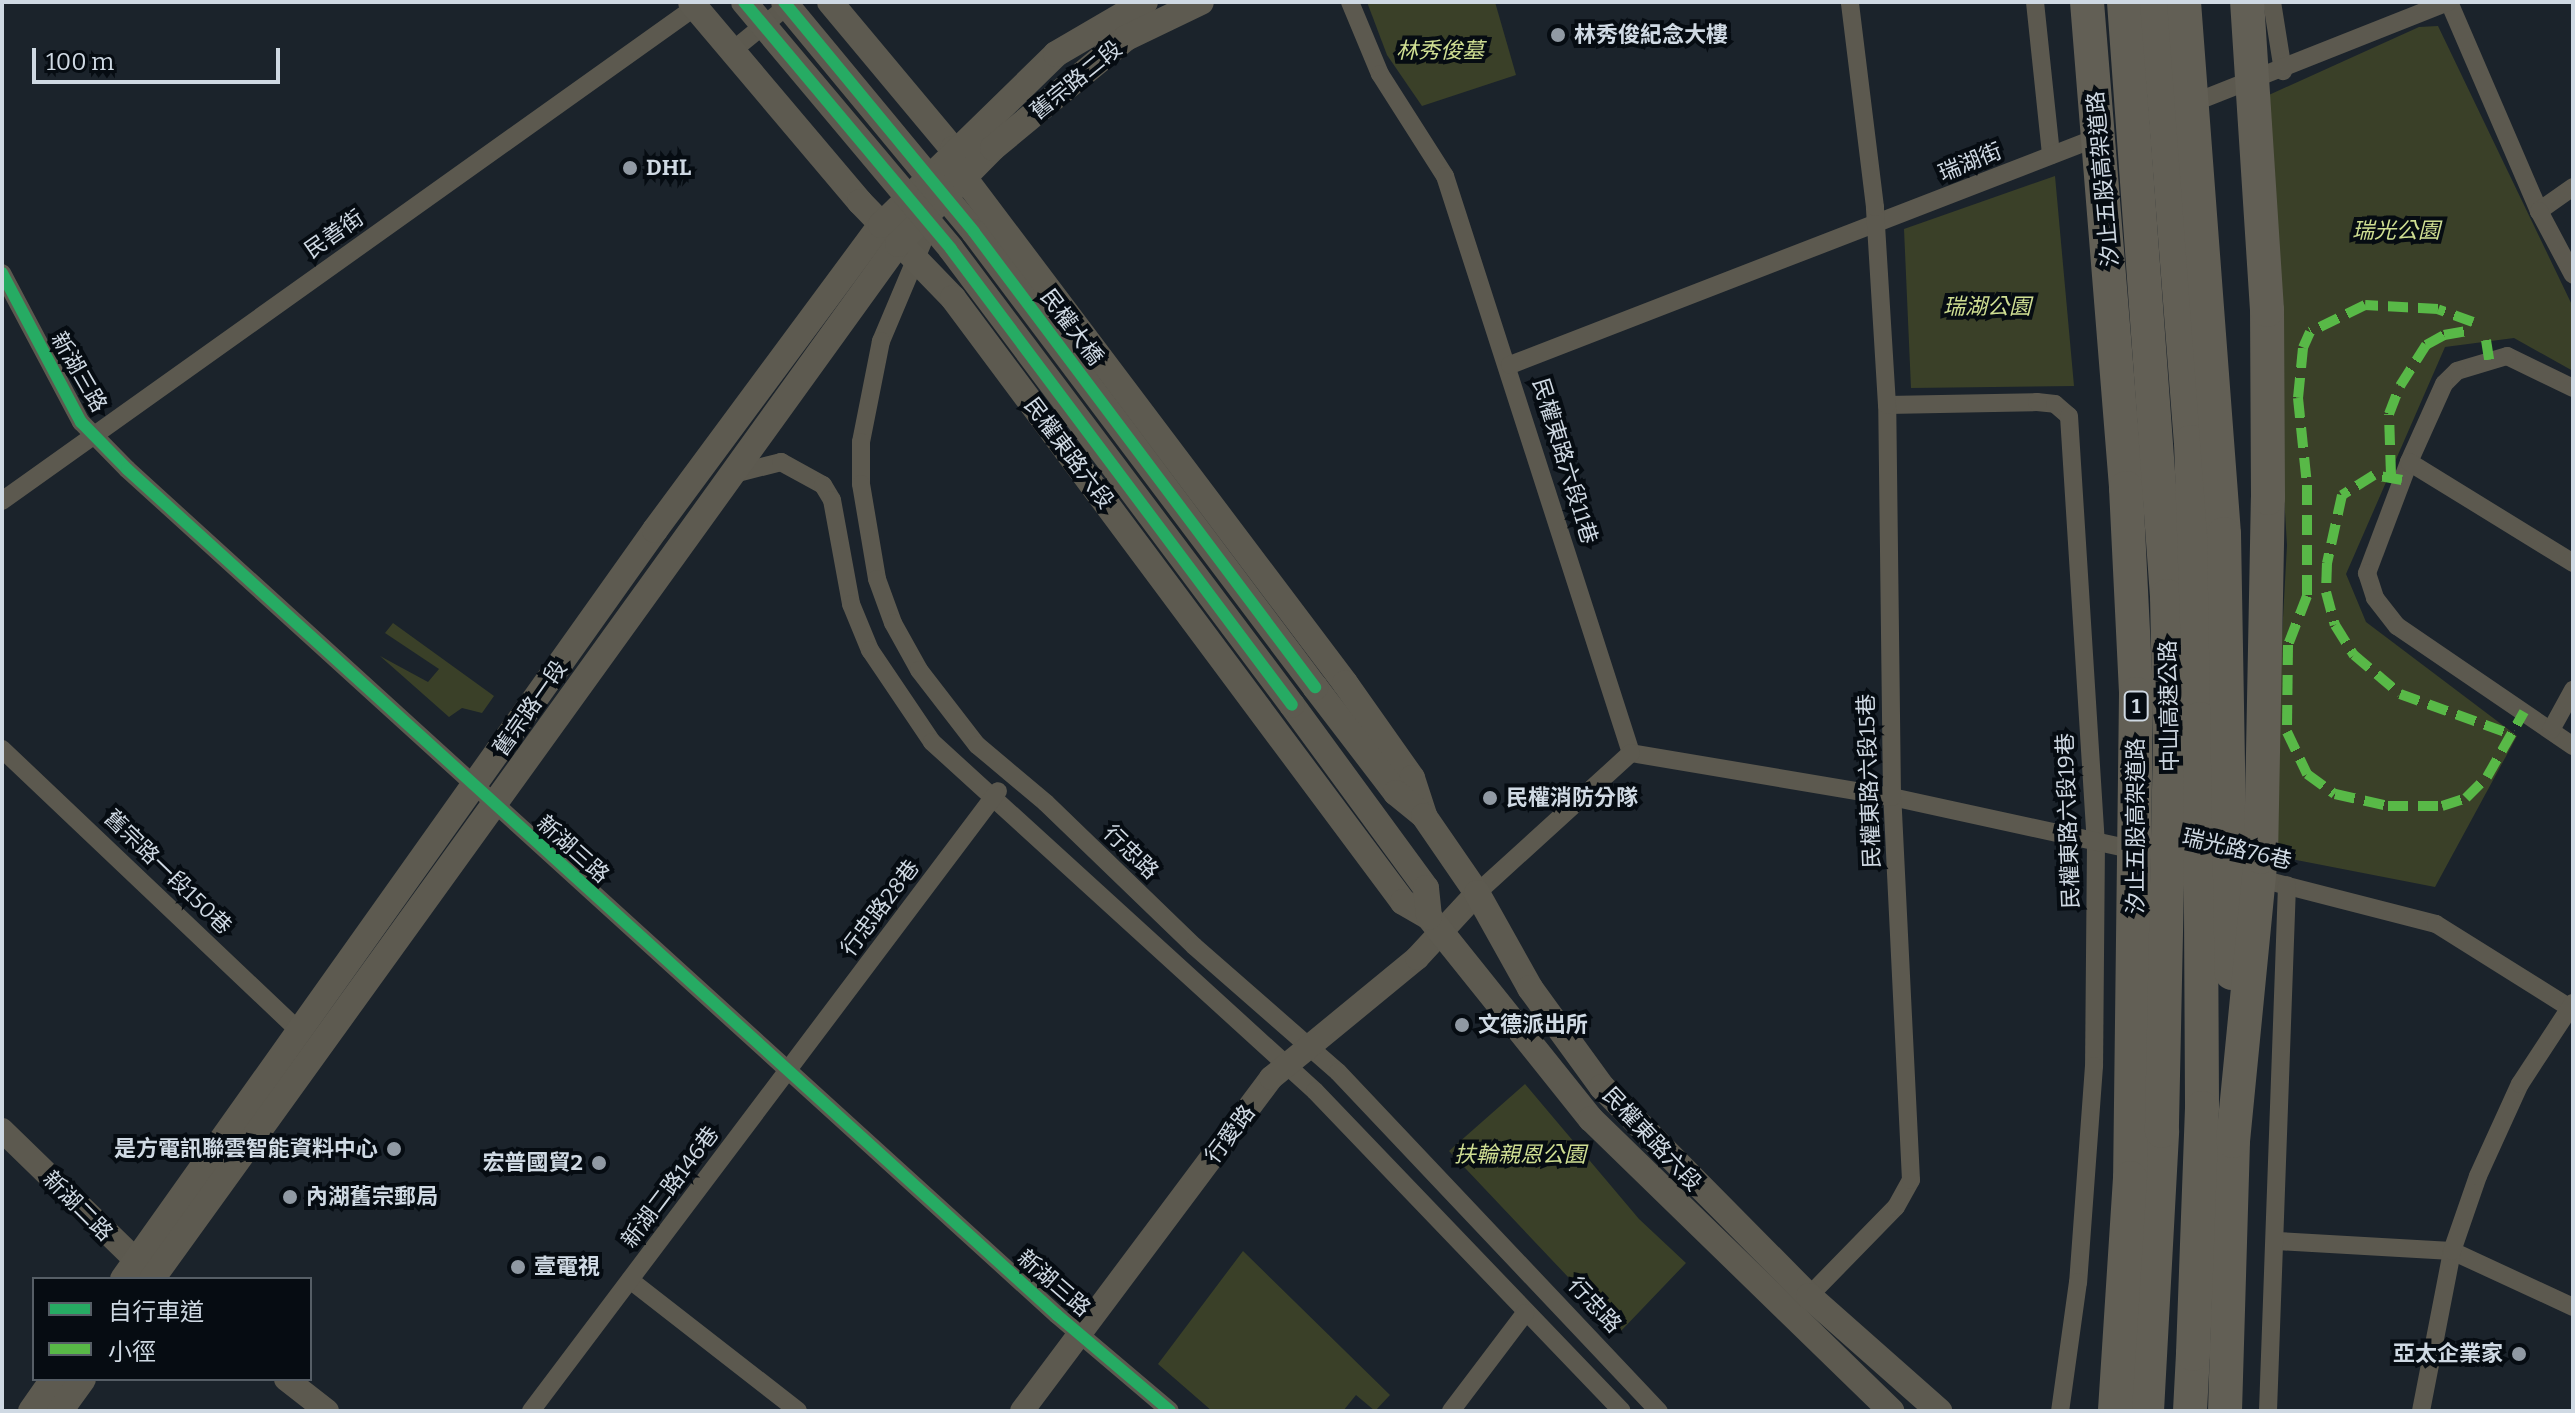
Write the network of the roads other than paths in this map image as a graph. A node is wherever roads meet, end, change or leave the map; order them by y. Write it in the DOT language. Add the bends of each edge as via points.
graph roads {
  1 [pos="744,2"];
  2 [pos="784,2"];
  3 [pos="792,2"];
  4 [pos="830,2"];
  5 [pos="1145,2"];
  6 [pos="1201,2"];
  7 [pos="1350,2"];
  8 [pos="1850,2"];
  9 [pos="2035,2"];
  10 [pos="2087,2"];
  11 [pos="2124,2"];
  12 [pos="2157,2"];
  13 [pos="2184,2"];
  14 [pos="2247,2"];
  15 [pos="2272,2"];
  16 [pos="2449,2"];
  17 [pos="693,4"];
  18 [pos="732,51"];
  19 [pos="2283,71"];
  20 [pos="953,149"];
  21 [pos="2051,155"];
  22 [pos="963,176"];
  23 [pos="2573,187"];
  24 [pos="2545,206"];
  25 [pos="1876,226"];
  26 [pos="898,243"];
  27 [pos="2,273"];
  28 [pos="2573,275"];
  29 [pos="1046,288"];
  30 [pos="983,338"];
  31 [pos="1510,365"];
  32 [pos="2573,388"];
  33 [pos="1887,405"];
  34 [pos="96,436"];
  35 [pos="2409,462"];
  36 [pos="728,476"];
  37 [pos="2,501"];
  38 [pos="2573,563"];
  39 [pos="1315,687"];
  40 [pos="2573,690"];
  41 [pos="2551,730"];
  42 [pos="2573,746"];
  43 [pos="2,749"];
  44 [pos="1631,753"];
  45 [pos="1009,775"];
  46 [pos="484,794"];
  47 [pos="1892,797"];
  48 [pos="992,798"];
  49 [pos="1424,816"];
  50 [pos="2096,842"];
  51 [pos="2287,885"];
  52 [pos="1477,893"];
  53 [pos="1435,926"];
  54 [pos="2572,1007"];
  55 [pos="300,1032"];
  56 [pos="1309,1048"];
  57 [pos="1286,1065"];
  58 [pos="790,1069"];
  59 [pos="2,1130"];
  60 [pos="2233,1141"];
  61 [pos="2277,1241"];
  62 [pos="2452,1251"];
  63 [pos="144,1275"];
  64 [pos="630,1280"];
  65 [pos="1809,1296"];
  66 [pos="2573,1307"];
  67 [pos="1525,1313"];
  68 [pos="1080,1333"];
  69 [pos="52,1381"];
  70 [pos="82,1381"];
  71 [pos="289,1381"];
  72 [pos="31,1411"];
  73 [pos="60,1411"];
  74 [pos="327,1411"];
  75 [pos="531,1411"];
  76 [pos="798,1411"];
  77 [pos="1022,1411"];
  78 [pos="1170,1411"];
  79 [pos="1451,1411"];
  80 [pos="1622,1411"];
  81 [pos="1659,1411"];
  82 [pos="1891,1411"];
  83 [pos="1939,1411"];
  84 [pos="2060,1411"];
  85 [pos="2115,1411"];
  86 [pos="2147,1411"];
  87 [pos="2190,1411"];
  88 [pos="2225,1411"];
  89 [pos="2268,1411"];
  90 [pos="2421,1411"];
  1 -- 53 [label="main road, 民權東路六段, bridge" via="951,249 1426,888"];
  2 -- 39 [label="main road, 民權大橋, bridge" via="974,232"];
  3 -- 18 [label="street"];
  4 -- 20 [label="main road, 民權東路六段"];
  5 -- 20 [label="main road, 舊宗路二段" via="1056,54"];
  6 -- 22 [label="main road, 舊宗路二段" via="1126,38"];
  7 -- 31 [label="street, 民權東路六段11巷" via="1380,74 1445,176"];
  8 -- 25 [label="street, 民權東路六段15巷"];
  9 -- 21 [label="street"];
  10 -- 85 [label="highway, 汐止五股高架道路 / 1, bridge" via="2125,473 2136,694 2130,1178"];
  11 -- 86 [label="highway, 中山高速公路 / 1, bridge" via="2167,596 2170,742 2162,1131"];
  12 -- 87 [label="highway, 中山高速公路, bridge" via="2191,442 2200,719 2202,1108"];
  13 -- 60 [label="highway, bridge" via="2224,534"];
  14 -- 60 [label="highway, bridge" via="2267,310 2268,498 2261,857"];
  15 -- 19 [label="street"];
  16 -- 19 [label="street, 瑞湖街"];
  16 -- 24 [label="street"];
  17 -- 18 [label="main road, 民權東路六段"];
  17 -- 34 [label="street, 民善街"];
  18 -- 26 [label="main road, 民權東路六段"];
  19 -- 21 [label="street, 瑞湖街"];
  20 -- 22 [label="main road, 民權東路六段"];
  20 -- 26 [label="main road, 舊宗路一段"];
  21 -- 25 [label="street, 瑞湖街"];
  22 -- 26 [label="main road, 舊宗路一段"];
  22 -- 29 [label="main road, 民權東路六段"];
  23 -- 24 [label="street"];
  24 -- 28 [label="street"];
  25 -- 31 [label="street, 瑞湖街"];
  25 -- 33 [label="street, 民權東路六段15巷"];
  26 -- 30 [label="main road, 民權東路六段"];
  26 -- 36 [label="main road, 舊宗路一段"];
  26 -- 45 [label="street, 行忠路" via="866,399 861,484 868,533 893,623 919,670 948,713"];
  26 -- 46 [label="main road, 舊宗路一段" via="655,530"];
  27 -- 34 [label="street, 新湖三路" via="81,422"];
  29 -- 30 [label="street"];
  29 -- 49 [label="main road, 民權東路六段" via="1345,683 1412,778"];
  30 -- 53 [label="main road, 民權東路六段" via="1403,902"];
  31 -- 44 [label="street, 民權東路六段11巷"];
  32 -- 35 [label="street" via="2507,356 2457,371 2444,384"];
  33 -- 47 [label="street, 民權東路六段15巷"];
  33 -- 50 [label="street, 民權東路六段19巷" via="2037,402 2055,404 2069,416"];
  34 -- 37 [label="street, 民善街"];
  34 -- 46 [label="street, 新湖三路"];
  35 -- 38 [label="street"];
  35 -- 41 [label="street" via="2367,573 2375,598 2397,626"];
  36 -- 46 [label="main road, 舊宗路一段"];
  36 -- 48 [label="street" via="781,462 797,466 823,485 832,500 851,604 870,650 932,742"];
  39 -- 49 [label="main road, 民權東路六段" via="1396,793"];
  40 -- 41 [label="street"];
  41 -- 42 [label="street"];
  43 -- 55 [label="street, 舊宗路一段150巷"];
  44 -- 47 [label="street, 瑞光路76巷"];
  44 -- 52 [label="street"];
  45 -- 48 [label="street, 行忠路28巷"];
  45 -- 56 [label="street, 行忠路" via="1046,803"];
  46 -- 55 [label="main road, 舊宗路一段"];
  46 -- 58 [label="street, 新湖三路"];
  46 -- 63 [label="main road, 舊宗路一段"];
  47 -- 50 [label="street, 瑞光路76巷"];
  47 -- 65 [label="street, 民權東路六段15巷" via="1911,1180 1896,1207"];
  48 -- 57 [label="street"];
  48 -- 58 [label="street, 行忠路28巷"];
  49 -- 52 [label="main road, 民權東路六段"];
  50 -- 51 [label="street, 瑞光路76巷"];
  50 -- 84 [label="street, 民權東路六段19巷" via="2094,1066 2078,1282"];
  51 -- 54 [label="street, 瑞光路76巷" via="2436,924"];
  51 -- 61 [label="street"];
  52 -- 53 [label="street, 行愛路"];
  52 -- 65 [label="main road, 民權東路六段" via="1530,988 1602,1087"];
  53 -- 56 [label="street, 行愛路"];
  53 -- 82 [label="main road, 民權東路六段" via="1591,1119"];
  54 -- 62 [label="street" via="2520,1084 2478,1176"];
  55 -- 63 [label="main road, 舊宗路一段"];
  56 -- 57 [label="street, 行愛路"];
  56 -- 81 [label="street, 行忠路" via="1525,1265"];
  57 -- 67 [label="street"];
  57 -- 68 [label="street, 行愛路"];
  58 -- 64 [label="street, 新湖二路146巷"];
  58 -- 68 [label="street, 新湖三路"];
  59 -- 63 [label="street, 新湖二路"];
  60 -- 88 [label="highway"];
  61 -- 62 [label="street"];
  61 -- 89 [label="street"];
  62 -- 66 [label="street"];
  62 -- 90 [label="street"];
  64 -- 75 [label="street, 新湖二路146巷"];
  64 -- 76 [label="street"];
  65 -- 83 [label="main road, 民權東路六段"];
  67 -- 79 [label="street"];
  67 -- 80 [label="street"];
  68 -- 77 [label="street, 行愛路"];
  68 -- 78 [label="street, 新湖三路"];
  69 -- 72 [label="main road"];
  70 -- 73 [label="main road"];
  71 -- 74 [label="street"];
}
